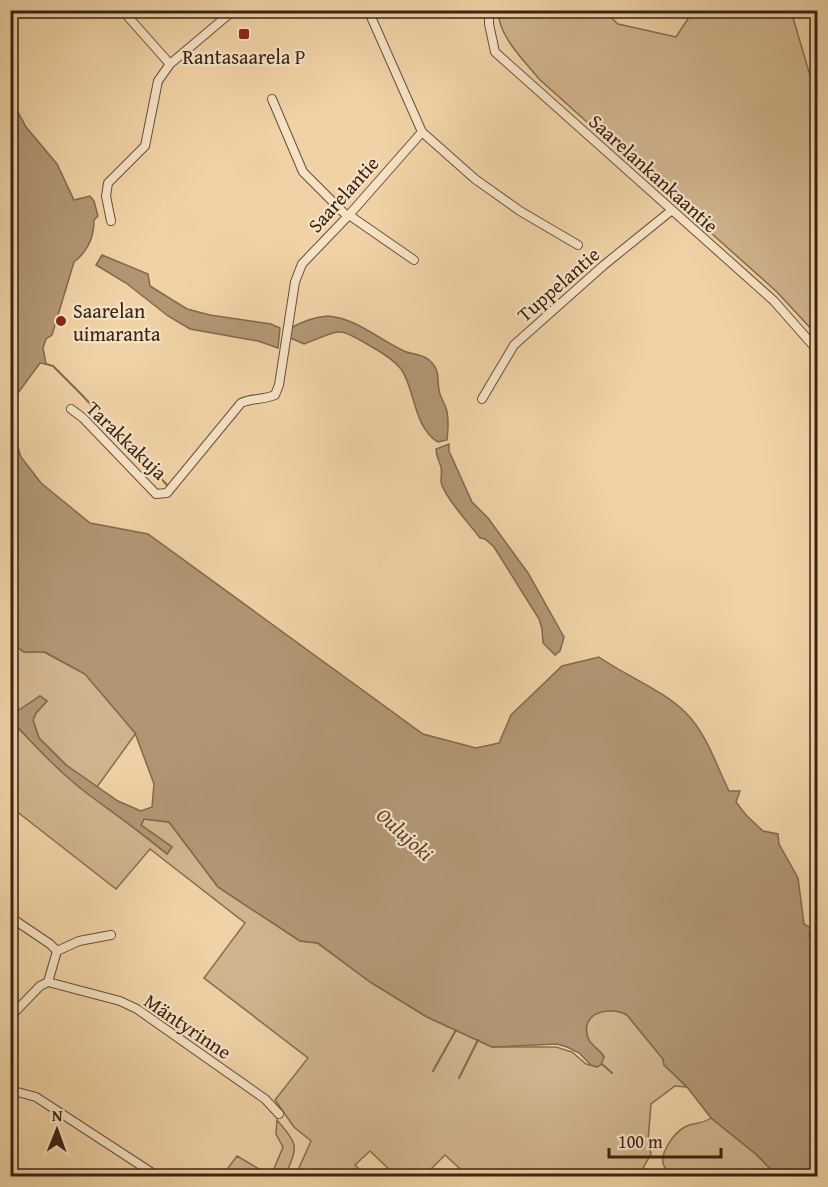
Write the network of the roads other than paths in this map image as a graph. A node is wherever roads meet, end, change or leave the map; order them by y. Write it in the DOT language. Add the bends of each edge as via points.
graph roads {
  1 [pos="122,10"];
  2 [pos="234,10"];
  3 [pos="368,10"];
  4 [pos="489,10"];
  5 [pos="170,64"];
  6 [pos="272,99"];
  7 [pos="422,132"];
  8 [pos="672,210"];
  9 [pos="348,216"];
  10 [pos="111,221"];
  11 [pos="578,245"];
  12 [pos="414,260"];
  13 [pos="818,351"];
  14 [pos="482,399"];
  15 [pos="71,409"];
  16 [pos="160,495"];
  17 [pos="10,917"];
  18 [pos="111,935"];
  19 [pos="57,951"];
  20 [pos="48,982"];
  21 [pos="10,1017"];
  22 [pos="10,1090"];
  23 [pos="279,1114"];
  24 [pos="157,1176"];
  1 -- 5 [label="street"];
  2 -- 5 [label="street"];
  3 -- 7 [label="street"];
  4 -- 8 [label="street, Saarelankankaantie" via="495,52"];
  5 -- 10 [label="street" via="158,81 145,146 108,183 106,196"];
  6 -- 9 [label="street" via="303,172"];
  7 -- 9 [label="street, Saarelantie"];
  7 -- 11 [label="street" via="475,179"];
  8 -- 13 [label="street, Saarelankankaantie" via="774,302"];
  8 -- 14 [label="street, Tuppelantie" via="514,345"];
  9 -- 12 [label="street"];
  9 -- 16 [label="street, Saarelantie" via="302,264 295,282 279,385 274,395 241,403 178,481"];
  15 -- 16 [label="street, Tarakkakuja"];
  17 -- 19 [label="street"];
  18 -- 19 [label="street" via="79,941"];
  19 -- 20 [label="street"];
  20 -- 21 [label="street"];
  20 -- 23 [label="street, Mäntyrinne" via="137,1009 265,1099"];
  22 -- 24 [label="street" via="36,1098"];
}
